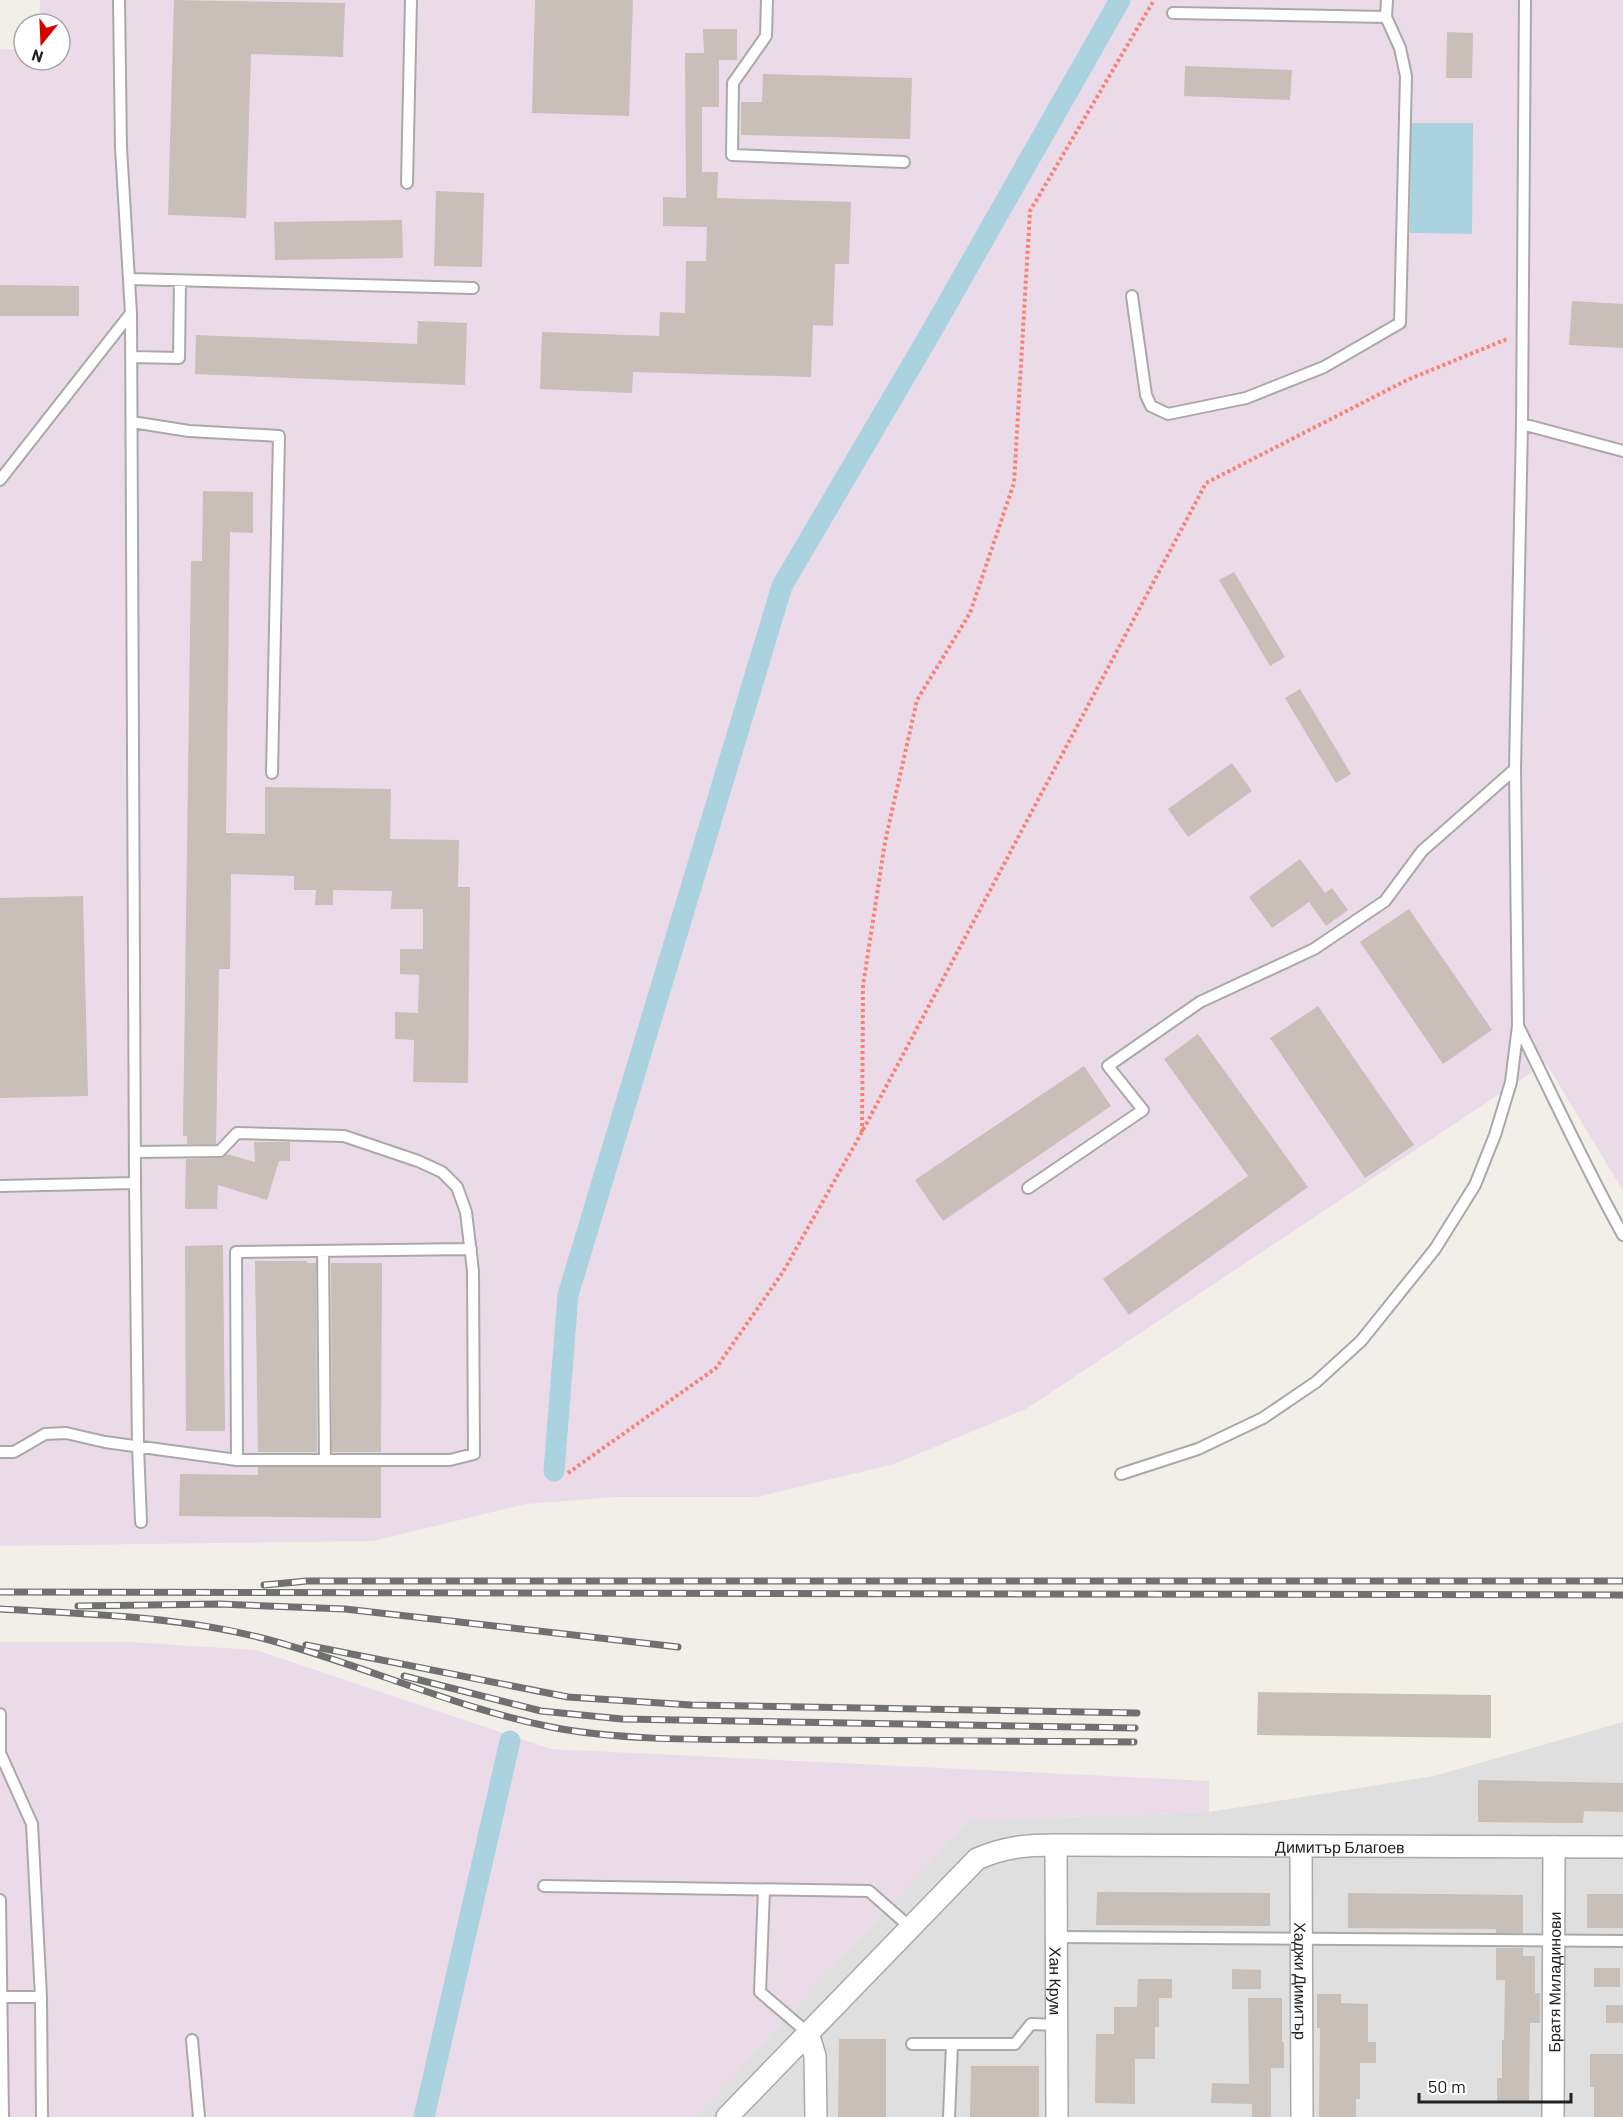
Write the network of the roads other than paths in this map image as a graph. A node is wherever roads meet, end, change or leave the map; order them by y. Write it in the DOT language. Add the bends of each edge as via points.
graph roads {
  1 [pos="119,0"];
  2 [pos="411,0"];
  3 [pos="767,0"];
  4 [pos="1387,0"];
  5 [pos="1525,0"];
  6 [pos="1173,13"];
  7 [pos="1386,18"];
  8 [pos="904,162"];
  9 [pos="407,183"];
  10 [pos="129,279"];
  11 [pos="180,281"];
  12 [pos="473,288"];
  13 [pos="1132,296"];
  14 [pos="131,313"];
  15 [pos="132,357"];
  16 [pos="132,422"];
  17 [pos="1522,424"];
  18 [pos="1623,451"];
  19 [pos="0,480"];
  20 [pos="1515,769"];
  21 [pos="272,773"];
  22 [pos="1518,1026"];
  23 [pos="135,1152"];
  24 [pos="135,1184"];
  25 [pos="0,1185"];
  26 [pos="1028,1188"];
  27 [pos="1623,1235"];
  28 [pos="471,1249"];
  29 [pos="323,1251"];
  30 [pos="138,1446"];
  31 [pos="0,1452"];
  32 [pos="237,1460"];
  33 [pos="325,1460"];
  34 [pos="1121,1474"];
  35 [pos="141,1522"];
  36 [pos="0,1714"];
  37 [pos="0,1755"];
  38 [pos="1056,1845"];
  39 [pos="1302,1846"];
  40 [pos="1554,1847"];
  41 [pos="1623,1847"];
  42 [pos="544,1886"];
  43 [pos="764,1890"];
  44 [pos="0,1900"];
  45 [pos="911,1928"];
  46 [pos="1057,1937"];
  47 [pos="1301,1940"];
  48 [pos="1553,1941"];
  49 [pos="1623,1941"];
  50 [pos="1,1997"];
  51 [pos="41,1997"];
  52 [pos="1057,2025"];
  53 [pos="808,2033"];
  54 [pos="192,2040"];
  55 [pos="912,2044"];
  56 [pos="952,2044"];
  57 [pos="3,2117"];
  58 [pos="42,2117"];
  59 [pos="199,2117"];
  60 [pos="727,2117"];
  61 [pos="816,2117"];
  62 [pos="949,2117"];
  63 [pos="1057,2117"];
  64 [pos="1302,2117"];
  65 [pos="1553,2117"];
  1 -- 10 [label="lane" via="121,148"];
  2 -- 9 [label="lane"];
  3 -- 8 [label="lane" via="766,36 733,83 732,155"];
  4 -- 7 [label="lane"];
  5 -- 17 [label="lane"];
  6 -- 7 [label="lane"];
  7 -- 13 [label="lane" via="1400,48 1406,76 1400,323 1324,367 1246,398 1168,414 1151,406 1146,395"];
  10 -- 11 [label="lane"];
  10 -- 14 [label="lane"];
  11 -- 12 [label="lane"];
  11 -- 15 [label="lane" via="178,357"];
  14 -- 15 [label="lane"];
  14 -- 19 [label="lane"];
  15 -- 16 [label="lane"];
  16 -- 21 [label="lane" via="189,431 279,436"];
  16 -- 23 [label="lane"];
  17 -- 18 [label="lane"];
  17 -- 20 [label="lane"];
  20 -- 22 [label="lane"];
  20 -- 26 [label="lane" via="1422,851 1385,900 1314,949 1200,1002 1108,1066 1143,1110"];
  22 -- 27 [label="lane" via="1592,1180"];
  22 -- 34 [label="lane" via="1511,1082 1475,1185 1436,1249 1361,1341 1316,1382 1263,1418 1198,1449"];
  23 -- 24 [label="lane"];
  23 -- 28 [label="lane" via="220,1151 237,1133 344,1136 442,1172 457,1187 466,1212"];
  24 -- 25 [label="lane"];
  24 -- 30 [label="lane"];
  28 -- 29 [label="lane"];
  28 -- 33 [label="lane" via="474,1454 450,1460"];
  29 -- 32 [label="lane" via="236,1252"];
  29 -- 33 [label="lane"];
  30 -- 31 [label="lane" via="66,1433 45,1434 14,1452"];
  30 -- 32 [label="lane"];
  30 -- 35 [label="lane"];
  32 -- 33 [label="lane"];
  36 -- 37 [label="lane"];
  37 -- 51 [label="lane" via="32,1824"];
  38 -- 39 [label="street, Димитър Благоев"];
  38 -- 45 [label="street, Димитър Благоев" via="996,1850 977,1860"];
  38 -- 46 [label="street, Хан Крум"];
  39 -- 40 [label="street, Димитър Благоев"];
  39 -- 47 [label="street, Хаджи Димитър"];
  40 -- 41 [label="street, Димитър Благоев"];
  40 -- 48 [label="street, Братя Миладинови"];
  42 -- 43 [label="lane"];
  43 -- 45 [label="lane" via="869,1891"];
  43 -- 53 [label="lane" via="760,1992"];
  44 -- 50 [label="lane"];
  45 -- 53 [label="street, Димитър Благоев"];
  46 -- 47 [label="lane"];
  46 -- 52 [label="street, Хан Крум"];
  47 -- 48 [label="lane"];
  47 -- 64 [label="street, Хаджи Димитър"];
  48 -- 49 [label="lane"];
  48 -- 65 [label="street, Братя Миладинови"];
  50 -- 51 [label="lane"];
  50 -- 57 [label="lane"];
  51 -- 58 [label="lane"];
  52 -- 56 [label="lane" via="1031,2025 1015,2044"];
  52 -- 63 [label="street, Хан Крум"];
  53 -- 60 [label="street, Димитър Благоев"];
  53 -- 61 [label="street" via="815,2056"];
  54 -- 59 [label="lane"];
  55 -- 56 [label="lane"];
  56 -- 62 [label="lane"];
}
